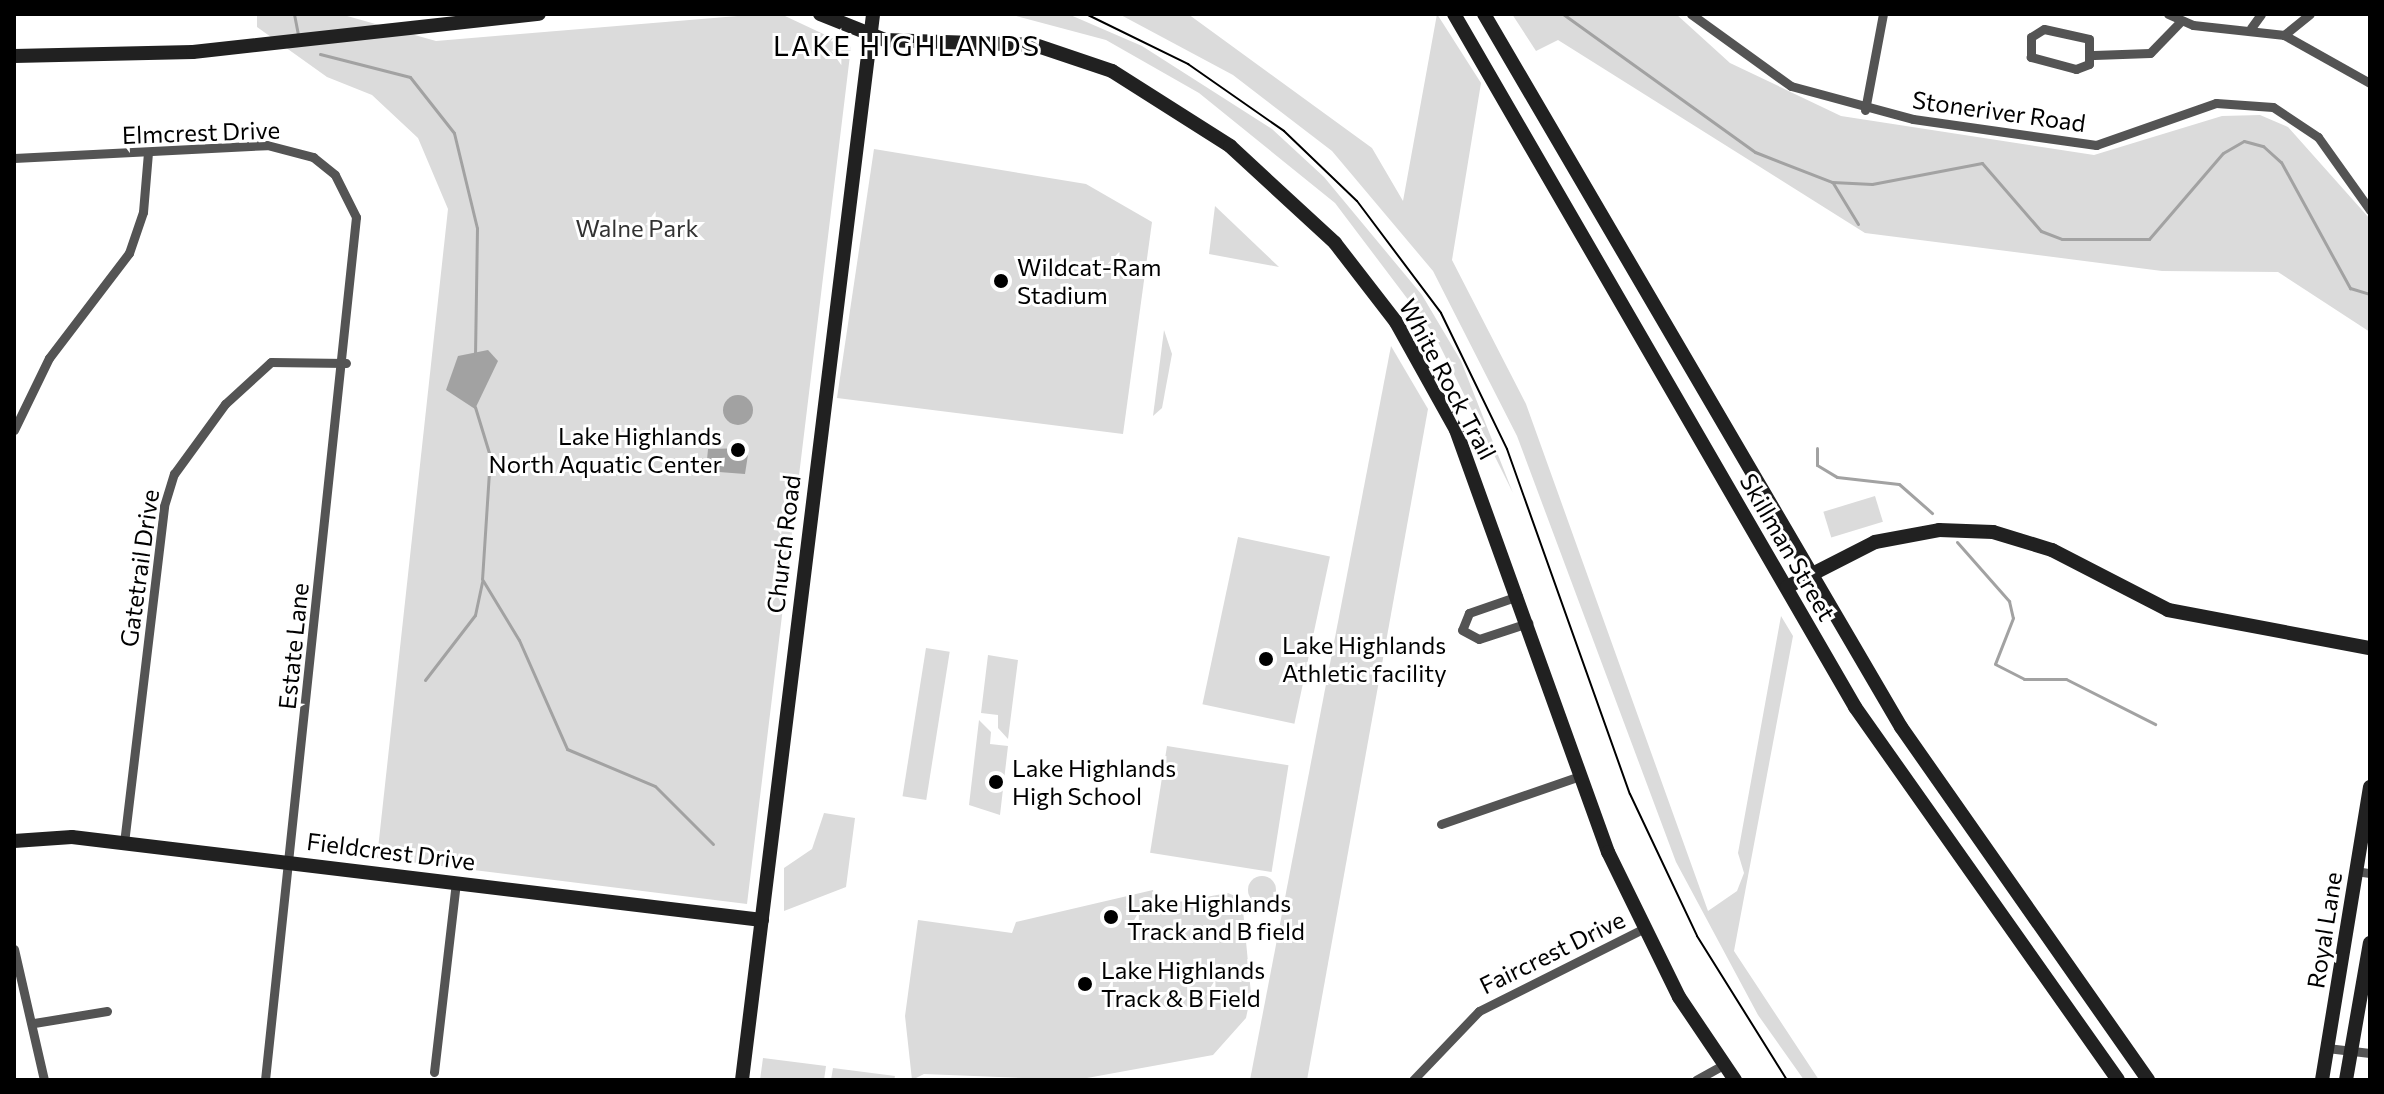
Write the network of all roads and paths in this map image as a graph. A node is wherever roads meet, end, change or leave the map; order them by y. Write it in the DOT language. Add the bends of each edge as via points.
graph roads {
  1 [pos="539,14"];
  2 [pos="820,14"];
  3 [pos="873,14"];
  4 [pos="1454,14"];
  5 [pos="1484,14"];
  6 [pos="1691,14"];
  7 [pos="1883,14"];
  8 [pos="2168,14"];
  9 [pos="2261,14"];
  10 [pos="2310,14"];
  11 [pos="2180,22"];
  12 [pos="2251,28"];
  13 [pos="2284,35"];
  14 [pos="870,37"];
  15 [pos="2094,55"];
  16 [pos="14,56"];
  17 [pos="2370,83"];
  18 [pos="1865,110"];
  19 [pos="1562,145"];
  20 [pos="148,153"];
  21 [pos="14,158"];
  22 [pos="1537,158"];
  23 [pos="2368,205"];
  24 [pos="356,217"];
  25 [pos="346,363"];
  26 [pos="14,430"];
  27 [pos="1809,574"];
  28 [pos="1787,587"];
  29 [pos="1518,596"];
  30 [pos="1528,623"];
  31 [pos="2370,648"];
  32 [pos="1580,776"];
  33 [pos="2370,787"];
  34 [pos="1441,824"];
  35 [pos="14,841"];
  36 [pos="124,843"];
  37 [pos="290,861"];
  38 [pos="2363,872"];
  39 [pos="456,881"];
  40 [pos="762,920"];
  41 [pos="1643,929"];
  42 [pos="2370,943"];
  43 [pos="14,949"];
  44 [pos="107,1011"];
  45 [pos="34,1023"];
  46 [pos="2327,1048"];
  47 [pos="2351,1051"];
  48 [pos="2370,1053"];
  49 [pos="1723,1065"];
  50 [pos="434,1072"];
  51 [pos="44,1080"];
  52 [pos="265,1080"];
  53 [pos="742,1080"];
  54 [pos="1413,1080"];
  55 [pos="1696,1080"];
  56 [pos="1735,1080"];
  57 [pos="2118,1080"];
  58 [pos="2148,1080"];
  59 [pos="2322,1080"];
  60 [pos="2346,1080"];
  1 -- 16 [label="street" via="193,52"];
  2 -- 14 [label="street, White Rock Trail"];
  3 -- 14 [label="street, Church Road"];
  4 -- 22 [label="street, Skillman Street"];
  5 -- 19 [label="street, Skillman Street"];
  6 -- 18 [label="street, Stoneriver Road" via="1768,74"];
  7 -- 18 [label="street"];
  8 -- 11 [label="street"];
  9 -- 12 [label="street"];
  10 -- 13 [label="street"];
  11 -- 12 [label="street"];
  11 -- 15 [label="street" via="2150,53"];
  12 -- 13 [label="street"];
  13 -- 17 [label="street"];
  14 -- 29 [label="street, White Rock Trail" via="926,46 1015,43 1075,56 1230,146 1335,243 1396,322 1472,467"];
  14 -- 40 [label="street, Church Road"];
  15 -- 15 [label="street" via="2083,68 2038,61 2029,50 2031,37 2044,29 2081,35"];
  18 -- 23 [label="street, Stoneriver Road" via="2096,145 2197,108 2256,103 2304,124"];
  19 -- 22 [label="street"];
  19 -- 27 [label="street, Skillman Street"];
  20 -- 21 [label="street, Elmcrest Drive"];
  20 -- 24 [label="street, Elmcrest Drive" via="295,150 335,175"];
  20 -- 26 [label="street" via="143,212 129,253 49,358"];
  22 -- 28 [label="street, Skillman Street"];
  24 -- 25 [label="street, Estate Lane"];
  25 -- 36 [label="street, Gatetrail Drive" via="271,362 216,414 174,474 164,506"];
  25 -- 37 [label="street, Estate Lane"];
  27 -- 28 [label="street"];
  27 -- 31 [label="street" via="1907,534 1993,532 2052,550 2168,610"];
  27 -- 58 [label="street, Skillman Street" via="1918,753"];
  28 -- 57 [label="street, Skillman Street" via="1880,746"];
  29 -- 30 [label="street, White Rock Trail"];
  29 -- 30 [label="street" via="1469,613 1462,630 1479,639"];
  30 -- 32 [label="street, White Rock Trail"];
  32 -- 34 [label="street"];
  32 -- 41 [label="street, White Rock Trail"];
  33 -- 38 [label="street, Royal Lane"];
  35 -- 36 [label="street, Fieldcrest Drive"];
  36 -- 37 [label="street, Fieldcrest Drive"];
  37 -- 39 [label="street, Fieldcrest Drive"];
  37 -- 52 [label="street, Estate Lane"];
  38 -- 46 [label="street, Royal Lane"];
  39 -- 40 [label="street, Fieldcrest Drive"];
  39 -- 50 [label="street"];
  40 -- 53 [label="street, Church Road"];
  41 -- 49 [label="street, White Rock Trail"];
  41 -- 54 [label="street, Faircrest Drive" via="1479,1011"];
  42 -- 47 [label="street, Royal Lane"];
  43 -- 45 [label="street"];
  44 -- 45 [label="street"];
  45 -- 51 [label="street"];
  46 -- 47 [label="street"];
  46 -- 59 [label="street, Royal Lane"];
  47 -- 48 [label="street"];
  47 -- 60 [label="street, Royal Lane"];
  49 -- 55 [label="street"];
  49 -- 56 [label="street, White Rock Trail"];
}
